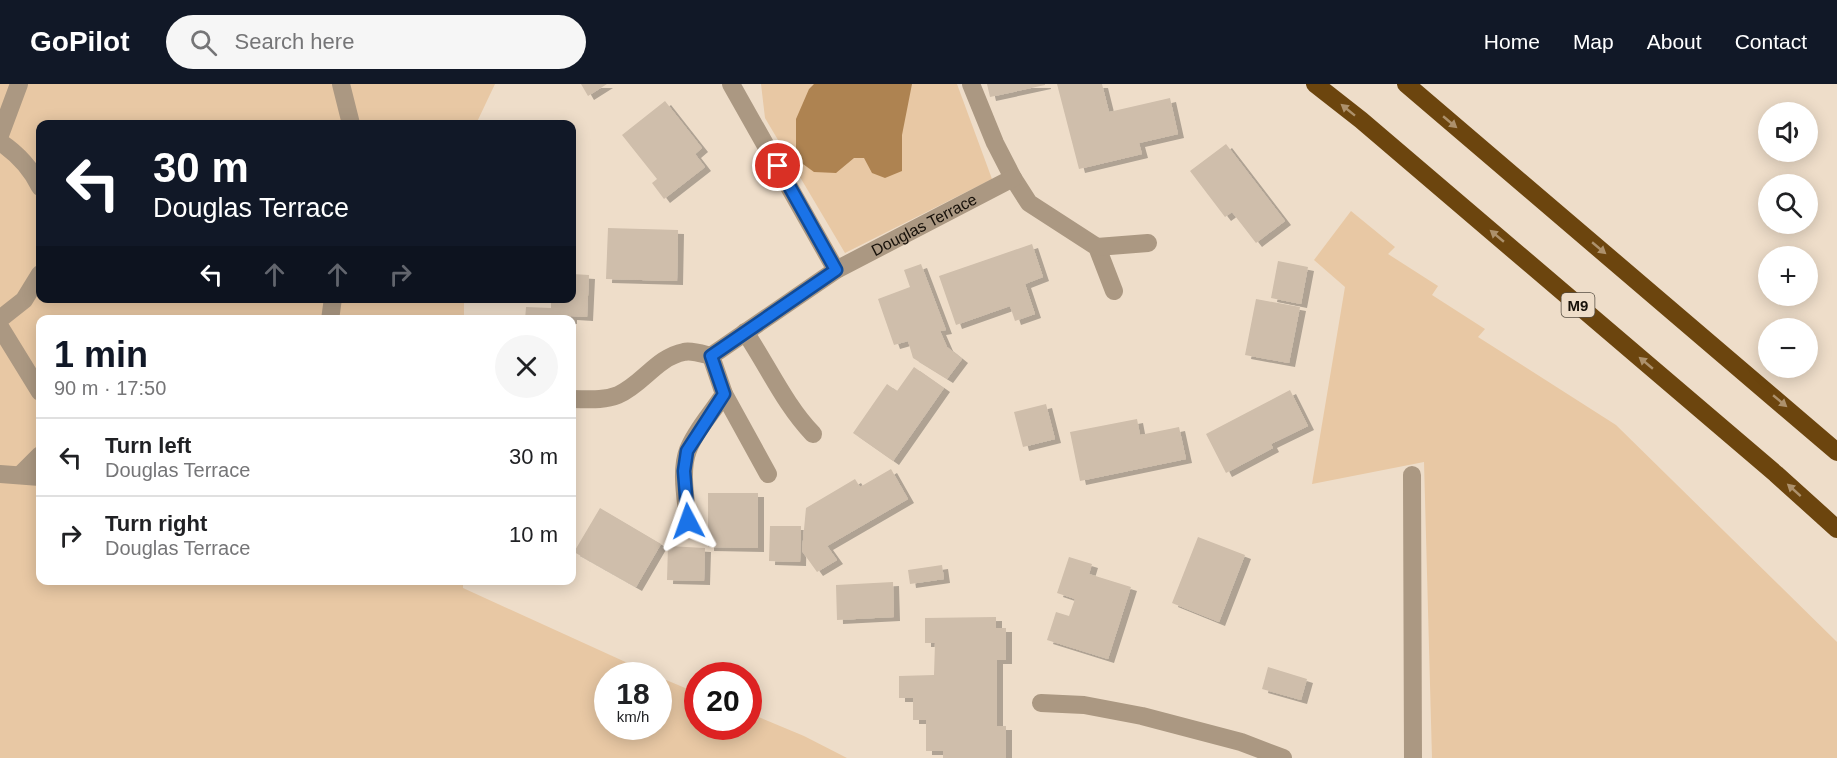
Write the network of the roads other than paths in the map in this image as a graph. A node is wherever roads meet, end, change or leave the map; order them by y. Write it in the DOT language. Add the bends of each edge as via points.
graph roads {
  1 [pos="19,84"];
  2 [pos="341,84"];
  3 [pos="731,84"];
  4 [pos="971,84"];
  5 [pos="1315,84"];
  6 [pos="1406,84"];
  7 [pos="350,120"];
  8 [pos="0,135"];
  9 [pos="0,142"];
  10 [pos="1013,178"];
  11 [pos="36,180"];
  12 [pos="1149,243"];
  13 [pos="1097,247"];
  14 [pos="836,270"];
  15 [pos="36,280"];
  16 [pos="1114,291"];
  17 [pos="0,319"];
  18 [pos="0,327"];
  19 [pos="745,332"];
  20 [pos="711,356"];
  21 [pos="36,386"];
  22 [pos="724,394"];
  23 [pos="576,399"];
  24 [pos="813,434"];
  25 [pos="1837,452"];
  26 [pos="36,459"];
  27 [pos="0,474"];
  28 [pos="768,474"];
  29 [pos="20,475"];
  30 [pos="1412,475"];
  31 [pos="36,477"];
  32 [pos="688,521"];
  33 [pos="1837,529"];
  34 [pos="1041,704"];
  35 [pos="1283,758"];
  36 [pos="1413,758"];
  1 -- 8 [label="street"];
  2 -- 7 [label="street"];
  3 -- 14 [label="street"];
  4 -- 10 [label="street"];
  33 -- 5 [label="highway, M9, one-way"];
  6 -- 25 [label="highway, one-way"];
  9 -- 11 [label="street" via="17,155"];
  10 -- 13 [label="street" via="1029,203"];
  10 -- 14 [label="street, Douglas Terrace"];
  12 -- 13 [label="street"];
  13 -- 16 [label="street"];
  14 -- 19 [label="street, Douglas Terrace"];
  15 -- 17 [label="street" via="24,300"];
  18 -- 21 [label="street"];
  19 -- 20 [label="street, Douglas Terrace"];
  19 -- 24 [label="street" via="796,415"];
  20 -- 22 [label="street"];
  20 -- 23 [label="street" via="685,351 666,359 618,394"];
  22 -- 28 [label="street"];
  22 -- 32 [label="street" via="687,451 684,471"];
  26 -- 29 [label="street"];
  27 -- 29 [label="street"];
  29 -- 31 [label="street"];
  30 -- 36 [label="street"];
  34 -- 35 [label="street" via="1084,705 1142,716 1241,742"];
}
